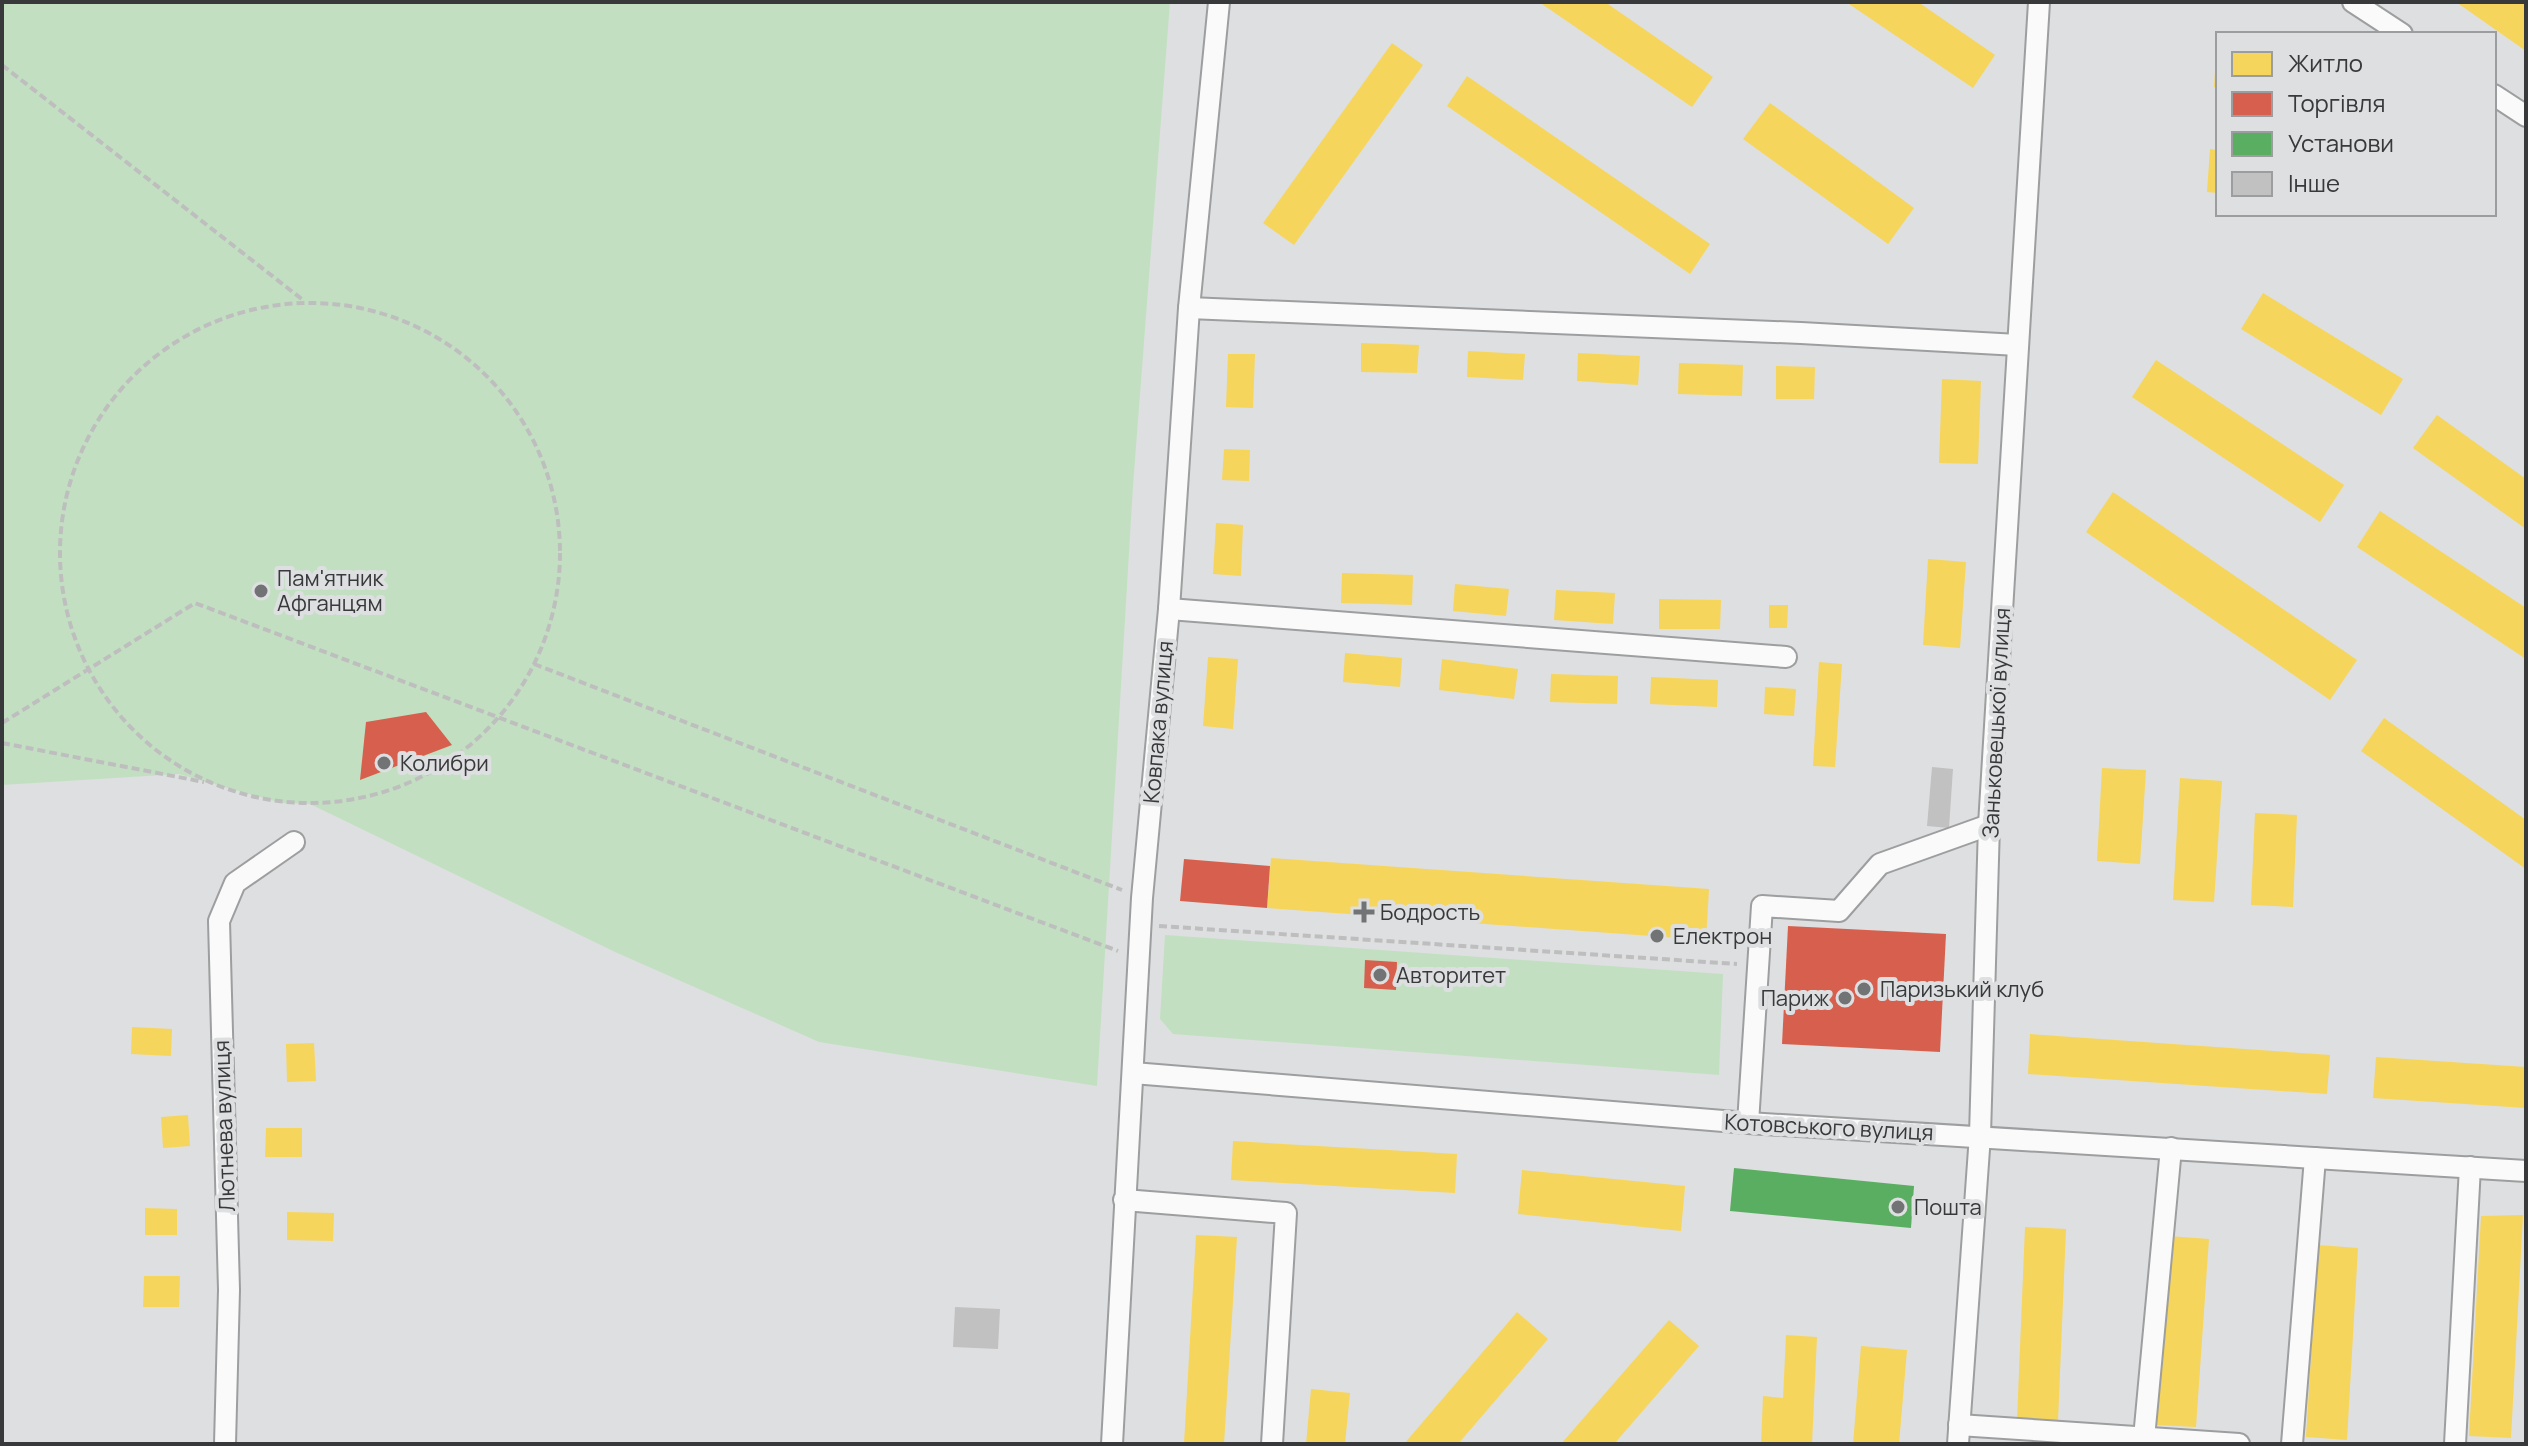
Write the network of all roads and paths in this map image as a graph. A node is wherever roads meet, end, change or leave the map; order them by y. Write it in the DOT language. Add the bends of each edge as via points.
graph roads {
  1 [pos="1219,2"];
  2 [pos="2039,2"];
  3 [pos="2353,2"];
  4 [pos="2399,32"];
  5 [pos="2,65"];
  6 [pos="2496,96"];
  7 [pos="2526,116"];
  8 [pos="305,302"];
  9 [pos="1189,308"];
  10 [pos="2018,345"];
  11 [pos="1169,609"];
  12 [pos="1786,657"];
  13 [pos="534,664"];
  14 [pos="89,669"];
  15 [pos="500,717"];
  16 [pos="2,723"];
  17 [pos="2,743"];
  18 [pos="211,784"];
  19 [pos="1989,825"];
  20 [pos="294,842"];
  21 [pos="1142,898"];
  22 [pos="1141,925"];
  23 [pos="1139,959"];
  24 [pos="1758,966"];
  25 [pos="1133,1073"];
  26 [pos="1748,1123"];
  27 [pos="1980,1135"];
  28 [pos="2171,1148"];
  29 [pos="2315,1158"];
  30 [pos="2470,1167"];
  31 [pos="2526,1171"];
  32 [pos="1124,1200"];
  33 [pos="1958,1435"];
  34 [pos="2144,1438"];
  35 [pos="225,1444"];
  36 [pos="1112,1444"];
  37 [pos="1272,1444"];
  38 [pos="2239,1444"];
  39 [pos="2292,1444"];
  40 [pos="2455,1444"];
  1 -- 9 [label="street, Ковпака вулиця"];
  2 -- 10 [label="street, Заньковецької вулиця"];
  3 -- 4 [label="street"];
  5 -- 8 [label="path"];
  6 -- 7 [label="street"];
  8 -- 13 [label="path" via="379,312 448,343 504,393 526,425 554,494 560,532 555,607"];
  8 -- 14 [label="path" via="231,315 196,329 135,373 90,434 74,468 60,542 68,617"];
  9 -- 10 [label="street"];
  9 -- 11 [label="street, Ковпака вулиця"];
  10 -- 19 [label="street, Заньковецької вулиця"];
  11 -- 12 [label="street"];
  11 -- 21 [label="street, Ковпака вулиця"];
  13 -- 15 [label="path"];
  13 -- 21 [label="path"];
  14 -- 15 [label="path" via="195,603"];
  14 -- 16 [label="path"];
  14 -- 18 [label="path" via="120,717 147,744"];
  15 -- 18 [label="path" via="452,760 419,779 348,802 281,803"];
  15 -- 23 [label="path"];
  17 -- 18 [label="path"];
  19 -- 24 [label="street" via="1880,864 1839,911 1762,906"];
  19 -- 27 [label="street, Заньковецької вулиця"];
  20 -- 35 [label="street, Лютнева вулиця" via="235,883 219,921 229,1290"];
  21 -- 22 [label="street, Ковпака вулиця"];
  22 -- 23 [label="street, Ковпака вулиця"];
  22 -- 24 [label="path"];
  23 -- 25 [label="street, Ковпака вулиця"];
  24 -- 26 [label="street"];
  25 -- 26 [label="street, Котовського вулиця"];
  25 -- 32 [label="street, Ковпака вулиця"];
  26 -- 27 [label="street, Котовського вулиця"];
  27 -- 28 [label="street, Котовського вулиця"];
  27 -- 33 [label="street, Заньковецької вулиця"];
  28 -- 29 [label="street, Котовського вулиця"];
  28 -- 34 [label="street"];
  29 -- 30 [label="street, Котовського вулиця"];
  29 -- 39 [label="street"];
  30 -- 31 [label="street, Котовського вулиця"];
  30 -- 40 [label="street"];
  32 -- 36 [label="street, Ковпака вулиця"];
  32 -- 37 [label="street" via="1286,1213"];
  33 -- 34 [label="street"];
  34 -- 38 [label="street"];
}
